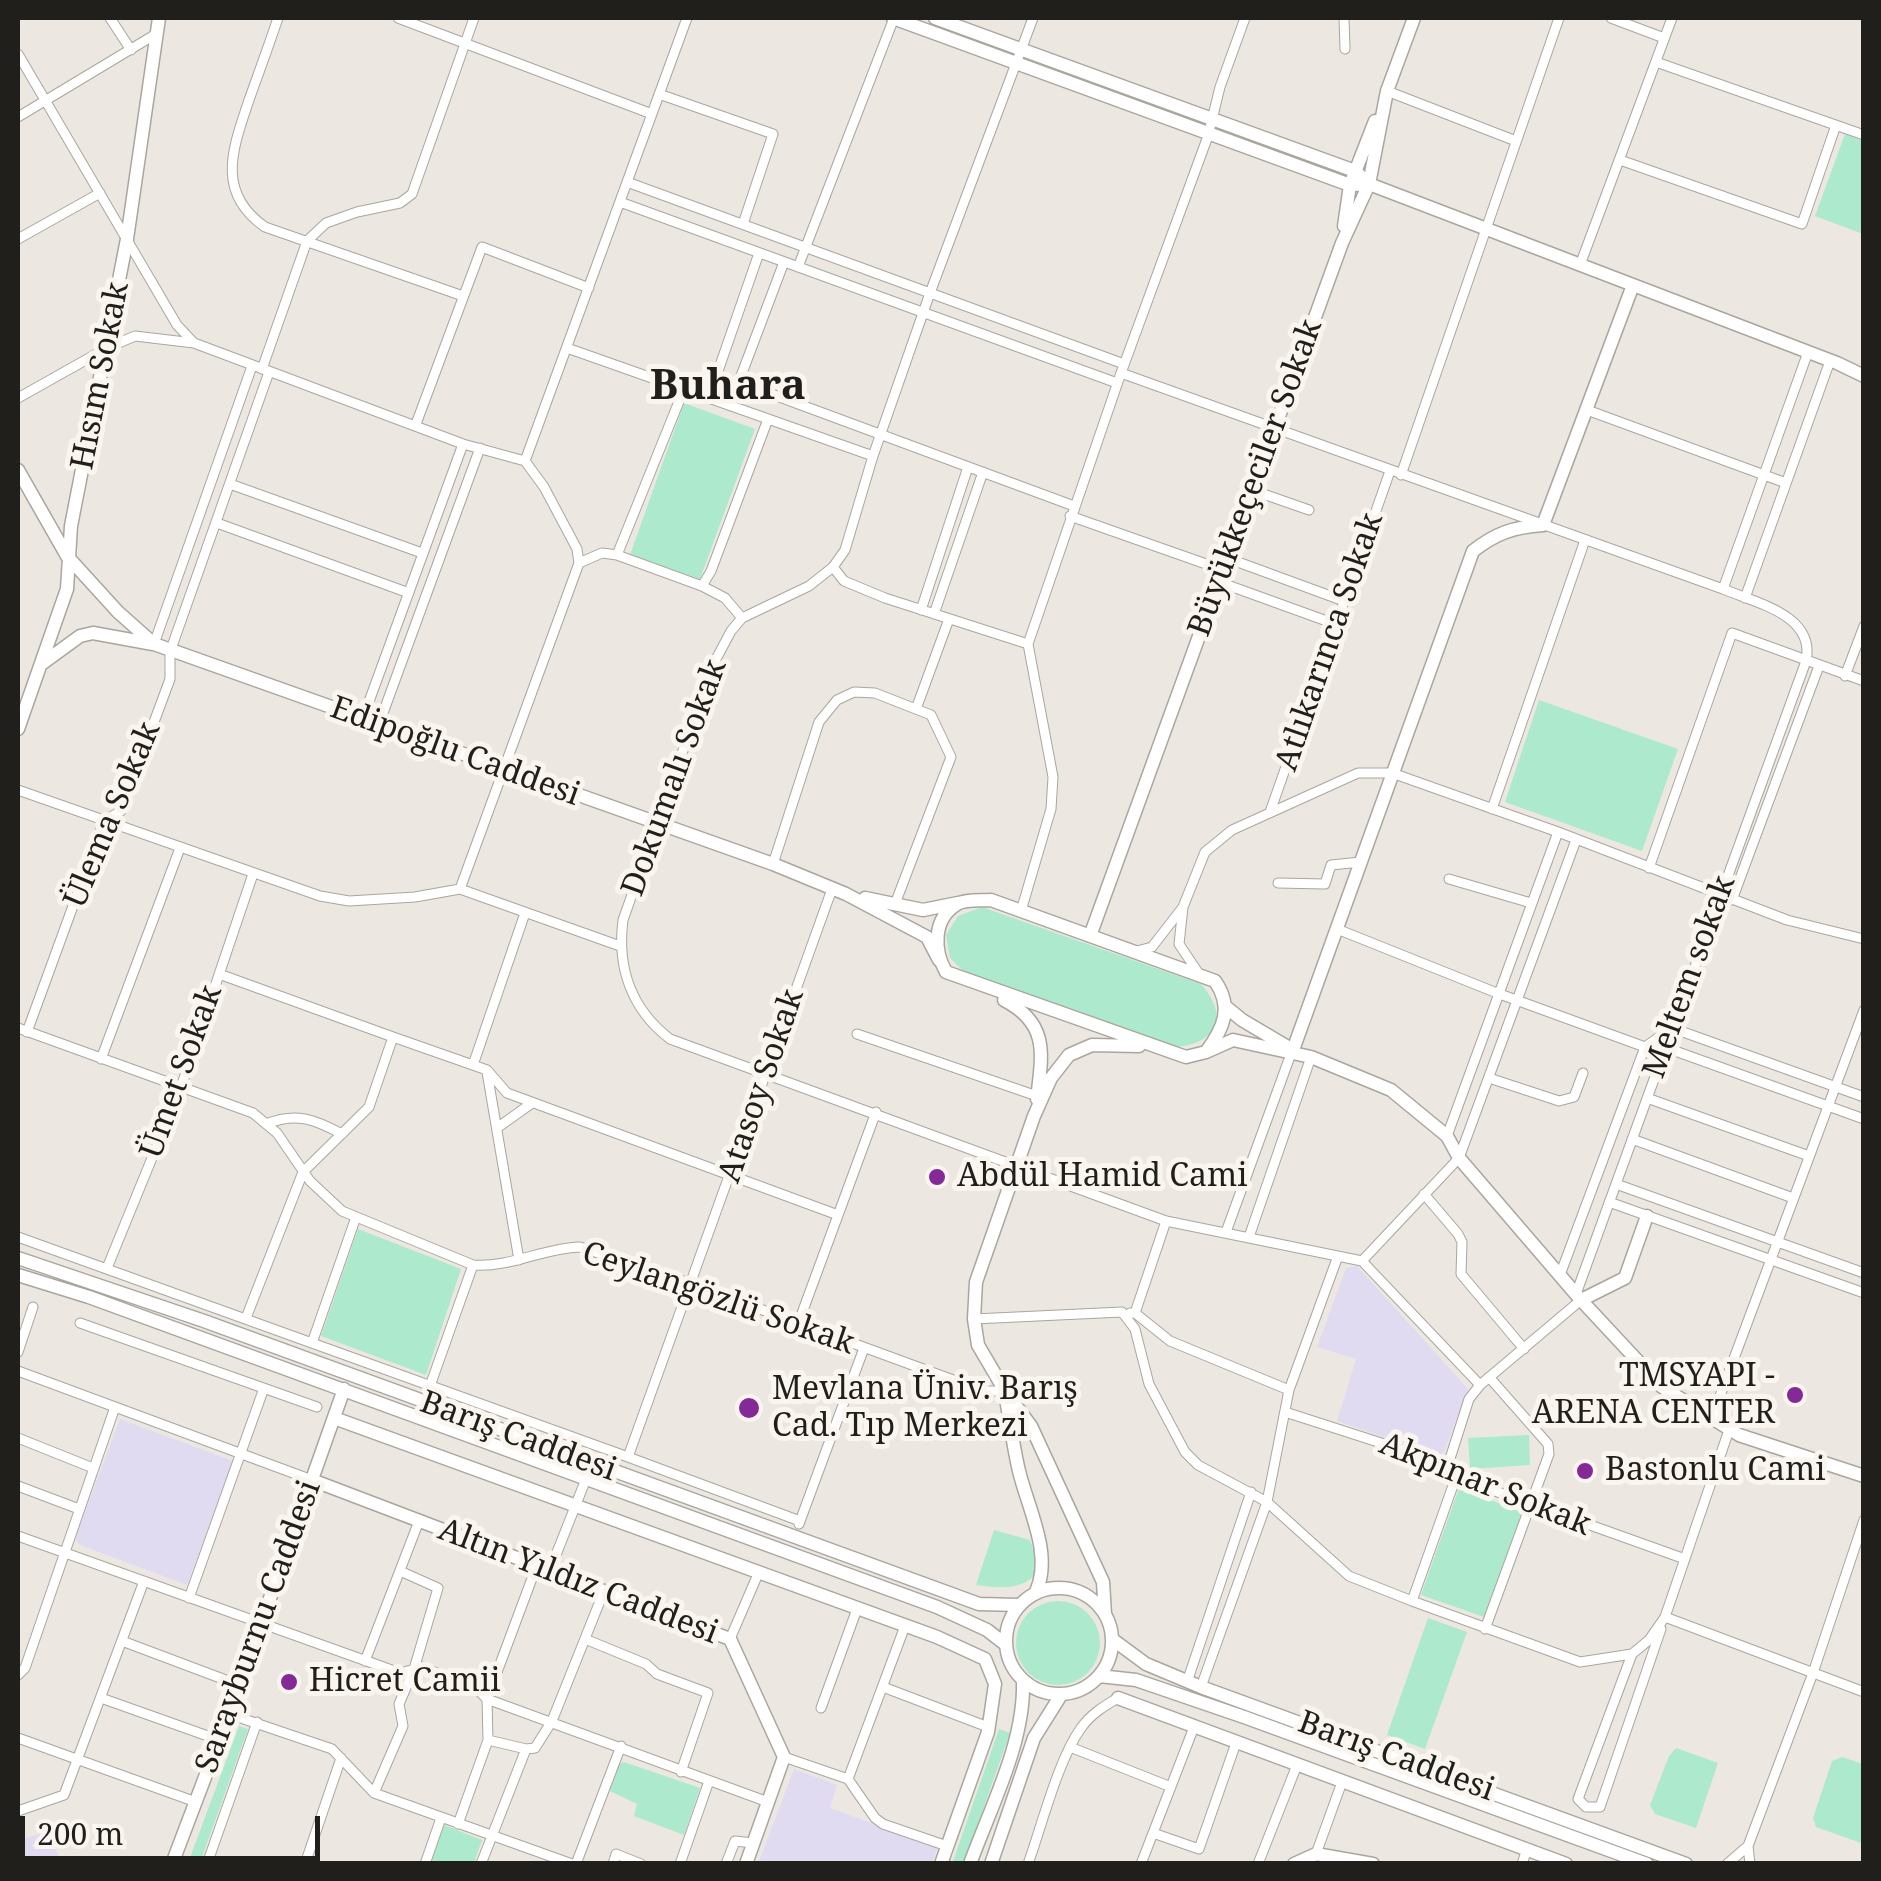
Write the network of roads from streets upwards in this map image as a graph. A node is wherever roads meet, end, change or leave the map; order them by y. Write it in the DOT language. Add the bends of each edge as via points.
graph roads {
  1 [pos="110,18"];
  2 [pos="159,18"];
  3 [pos="278,18"];
  4 [pos="398,18"];
  5 [pos="474,18"];
  6 [pos="687,18"];
  7 [pos="893,18"];
  8 [pos="934,18"];
  9 [pos="1033,18"];
  10 [pos="1245,18"];
  11 [pos="1344,18"];
  12 [pos="1414,18"];
  13 [pos="1558,18"];
  14 [pos="1611,18"];
  15 [pos="1672,18"];
  16 [pos="156,34"];
  17 [pos="1664,38"];
  18 [pos="465,43"];
  19 [pos="1345,49"];
  20 [pos="130,50"];
  21 [pos="18,54"];
  22 [pos="1018,57"];
  23 [pos="1656,62"];
  24 [pos="1387,91"];
  25 [pos="659,94"];
  26 [pos="46,100"];
  27 [pos="652,114"];
  28 [pos="18,117"];
  29 [pos="1212,120"];
  30 [pos="1836,124"];
  31 [pos="1864,134"];
  32 [pos="1208,136"];
  33 [pos="1516,141"];
  34 [pos="1620,160"];
  35 [pos="1355,171"];
  36 [pos="628,182"];
  37 [pos="1368,184"];
  38 [pos="1350,185"];
  39 [pos="100,193"];
  40 [pos="620,202"];
  41 [pos="743,224"];
  42 [pos="1486,229"];
  43 [pos="18,239"];
  44 [pos="127,239"];
  45 [pos="307,241"];
  46 [pos="1342,243"];
  47 [pos="806,247"];
  48 [pos="759,253"];
  49 [pos="784,262"];
  50 [pos="1580,265"];
  51 [pos="798,267"];
  52 [pos="1633,285"];
  53 [pos="589,288"];
  54 [pos="930,293"];
  55 [pos="464,296"];
  56 [pos="924,313"];
  57 [pos="194,343"];
  58 [pos="107,348"];
  59 [pos="567,348"];
  60 [pos="1808,352"];
  61 [pos="1830,361"];
  62 [pos="261,369"];
  63 [pos="1121,374"];
  64 [pos="1864,376"];
  65 [pos="739,382"];
  66 [pos="684,388"];
  67 [pos="18,398"];
  68 [pos="709,398"];
  69 [pos="730,405"];
  70 [pos="1588,410"];
  71 [pos="768,419"];
  72 [pos="416,424"];
  73 [pos="1274,430"];
  74 [pos="881,434"];
  75 [pos="463,444"];
  76 [pos="480,448"];
  77 [pos="873,456"];
  78 [pos="526,461"];
  79 [pos="968,467"];
  80 [pos="18,470"];
  81 [pos="983,472"];
  82 [pos="1395,473"];
  83 [pos="1765,475"];
  84 [pos="1786,483"];
  85 [pos="230,484"];
  86 [pos="22,490"];
  87 [pos="1252,490"];
  88 [pos="1309,510"];
  89 [pos="1072,511"];
  90 [pos="216,523"];
  91 [pos="1543,525"];
  92 [pos="1586,540"];
  93 [pos="422,552"];
  94 [pos="617,555"];
  95 [pos="67,556"];
  96 [pos="578,562"];
  97 [pos="833,567"];
  98 [pos="1223,570"];
  99 [pos="702,586"];
  100 [pos="1723,590"];
  101 [pos="409,593"];
  102 [pos="1745,598"];
  103 [pos="1344,600"];
  104 [pos="921,610"];
  105 [pos="934,614"];
  106 [pos="742,618"];
  107 [pos="949,620"];
  108 [pos="1335,624"];
  109 [pos="1864,626"];
  110 [pos="154,644"];
  111 [pos="1028,644"];
  112 [pos="170,652"];
  113 [pos="1806,661"];
  114 [pos="41,664"];
  115 [pos="1819,666"];
  116 [pos="1845,676"];
  117 [pos="1864,681"];
  118 [pos="916,708"];
  119 [pos="363,718"];
  120 [pos="379,724"];
  121 [pos="18,729"];
  122 [pos="504,770"];
  123 [pos="1392,773"];
  124 [pos="18,790"];
  125 [pos="1492,809"];
  126 [pos="1270,812"];
  127 [pos="104,821"];
  128 [pos="657,826"];
  129 [pos="1558,832"];
  130 [pos="1576,840"];
  131 [pos="180,848"];
  132 [pos="1361,862"];
  133 [pos="772,864"];
  134 [pos="1649,868"];
  135 [pos="253,874"];
  136 [pos="1449,878"];
  137 [pos="1278,883"];
  138 [pos="460,890"];
  139 [pos="839,891"];
  140 [pos="1719,895"];
  141 [pos="1732,900"];
  142 [pos="960,902"];
  143 [pos="1531,903"];
  144 [pos="895,904"];
  145 [pos="1183,907"];
  146 [pos="1021,911"];
  147 [pos="525,913"];
  148 [pos="1337,929"];
  149 [pos="1090,936"];
  150 [pos="1864,940"];
  151 [pos="620,946"];
  152 [pos="1134,952"];
  153 [pos="939,960"];
  154 [pos="218,974"];
  155 [pos="1201,976"];
  156 [pos="978,986"];
  157 [pos="1497,993"];
  158 [pos="1518,1000"];
  159 [pos="1225,1006"];
  160 [pos="1864,1010"];
  161 [pos="1672,1028"];
  162 [pos="22,1030"];
  163 [pos="858,1034"];
  164 [pos="393,1037"];
  165 [pos="1154,1046"];
  166 [pos="1645,1047"];
  167 [pos="1664,1048"];
  168 [pos="1293,1050"];
  169 [pos="1206,1052"];
  170 [pos="1312,1057"];
  171 [pos="101,1059"];
  172 [pos="473,1065"];
  173 [pos="487,1070"];
  174 [pos="767,1073"];
  175 [pos="1583,1074"];
  176 [pos="1489,1078"];
  177 [pos="181,1086"];
  178 [pos="1834,1086"];
  179 [pos="1037,1096"];
  180 [pos="1864,1097"];
  181 [pos="1647,1098"];
  182 [pos="532,1103"];
  183 [pos="1828,1106"];
  184 [pos="876,1112"];
  185 [pos="1034,1116"];
  186 [pos="1864,1119"];
  187 [pos="266,1124"];
  188 [pos="497,1128"];
  189 [pos="342,1134"];
  190 [pos="1447,1136"];
  191 [pos="1632,1139"];
  192 [pos="1809,1156"];
  193 [pos="1459,1158"];
  194 [pos="1016,1165"];
  195 [pos="303,1172"];
  196 [pos="730,1176"];
  197 [pos="1616,1184"];
  198 [pos="1424,1194"];
  199 [pos="1794,1198"];
  200 [pos="1609,1202"];
  201 [pos="838,1215"];
  202 [pos="1647,1216"];
  203 [pos="356,1217"];
  204 [pos="1166,1221"];
  205 [pos="1226,1232"];
  206 [pos="18,1237"];
  207 [pos="1249,1237"];
  208 [pos="1776,1244"];
  209 [pos="1338,1256"];
  210 [pos="18,1258"];
  211 [pos="519,1260"];
  212 [pos="1362,1261"];
  213 [pos="1770,1261"];
  214 [pos="473,1265"];
  215 [pos="107,1268"];
  216 [pos="1864,1273"];
  217 [pos="18,1275"];
  218 [pos="1560,1275"];
  219 [pos="692,1284"];
  220 [pos="1864,1293"];
  221 [pos="1578,1297"];
  222 [pos="33,1307"];
  223 [pos="1122,1312"];
  224 [pos="1135,1313"];
  225 [pos="246,1318"];
  226 [pos="974,1318"];
  227 [pos="80,1323"];
  228 [pos="798,1324"];
  229 [pos="312,1342"];
  230 [pos="864,1348"];
  231 [pos="1524,1348"];
  232 [pos="18,1352"];
  233 [pos="18,1372"];
  234 [pos="1489,1377"];
  235 [pos="1480,1384"];
  236 [pos="430,1386"];
  237 [pos="264,1388"];
  238 [pos="344,1389"];
  239 [pos="1289,1390"];
  240 [pos="1005,1391"];
  241 [pos="317,1407"];
  242 [pos="115,1408"];
  243 [pos="1285,1412"];
  244 [pos="334,1418"];
  245 [pos="1711,1420"];
  246 [pos="1730,1430"];
  247 [pos="18,1438"];
  248 [pos="241,1454"];
  249 [pos="628,1457"];
  250 [pos="93,1468"];
  251 [pos="1448,1468"];
  252 [pos="1864,1476"];
  253 [pos="1456,1477"];
  254 [pos="586,1479"];
  255 [pos="312,1480"];
  256 [pos="18,1486"];
  257 [pos="1251,1492"];
  258 [pos="1268,1502"];
  259 [pos="1530,1506"];
  260 [pos="575,1508"];
  261 [pos="78,1509"];
  262 [pos="1864,1520"];
  263 [pos="419,1521"];
  264 [pos="800,1521"];
  265 [pos="18,1536"];
  266 [pos="794,1538"];
  267 [pos="63,1552"];
  268 [pos="1685,1559"];
  269 [pos="543,1568"];
  270 [pos="400,1571"];
  271 [pos="758,1574"];
  272 [pos="144,1581"];
  273 [pos="604,1591"];
  274 [pos="1036,1592"];
  275 [pos="189,1598"];
  276 [pos="1412,1601"];
  277 [pos="1020,1605"];
  278 [pos="857,1608"];
  279 [pos="1105,1614"];
  280 [pos="1665,1617"];
  281 [pos="261,1624"];
  282 [pos="905,1626"];
  283 [pos="1485,1629"];
  284 [pos="585,1638"];
  285 [pos="730,1638"];
  286 [pos="1112,1639"];
  287 [pos="122,1641"];
  288 [pos="1005,1644"];
  289 [pos="1632,1654"];
  290 [pos="365,1661"];
  291 [pos="414,1669"];
  292 [pos="1812,1672"];
  293 [pos="18,1675"];
  294 [pos="1099,1676"];
  295 [pos="1023,1681"];
  296 [pos="1194,1684"];
  297 [pos="239,1686"];
  298 [pos="882,1687"];
  299 [pos="1864,1692"];
  300 [pos="1061,1694"];
  301 [pos="101,1698"];
  302 [pos="1118,1698"];
  303 [pos="487,1699"];
  304 [pos="821,1708"];
  305 [pos="229,1714"];
  306 [pos="552,1721"];
  307 [pos="257,1722"];
  308 [pos="988,1727"];
  309 [pos="1194,1727"];
  310 [pos="18,1738"];
  311 [pos="220,1740"];
  312 [pos="488,1740"];
  313 [pos="1236,1743"];
  314 [pos="621,1746"];
  315 [pos="1070,1747"];
  316 [pos="526,1749"];
  317 [pos="784,1757"];
  318 [pos="341,1758"];
  319 [pos="78,1760"];
  320 [pos="1297,1765"];
  321 [pos="681,1772"];
  322 [pos="848,1778"];
  323 [pos="709,1781"];
  324 [pos="1342,1782"];
  325 [pos="1170,1787"];
  326 [pos="374,1792"];
  327 [pos="196,1802"];
  328 [pos="768,1802"];
  329 [pos="1586,1807"];
  330 [pos="18,1811"];
  331 [pos="441,1818"];
  332 [pos="458,1824"];
  333 [pos="1584,1826"];
  334 [pos="1153,1833"];
  335 [pos="492,1836"];
  336 [pos="753,1844"];
  337 [pos="947,1846"];
  338 [pos="1748,1846"];
  339 [pos="1527,1849"];
  340 [pos="1316,1854"];
  341 [pos="172,1864"];
  342 [pos="207,1864"];
  343 [pos="305,1864"];
  344 [pos="425,1864"];
  345 [pos="482,1864"];
  346 [pos="574,1864"];
  347 [pos="612,1864"];
  348 [pos="641,1864"];
  349 [pos="680,1864"];
  350 [pos="726,1864"];
  351 [pos="746,1864"];
  352 [pos="940,1864"];
  353 [pos="970,1864"];
  354 [pos="991,1864"];
  355 [pos="1028,1864"];
  356 [pos="1142,1864"];
  357 [pos="1258,1864"];
  358 [pos="1294,1864"];
  359 [pos="1372,1864"];
  360 [pos="1522,1864"];
  361 [pos="1566,1864"];
  362 [pos="1647,1864"];
  363 [pos="1686,1864"];
  364 [pos="1728,1864"];
  365 [pos="1750,1864"];
  1 -- 20 [label="street"];
  2 -- 16 [label="street, Hısım Sokak"];
  3 -- 45 [label="street" via="234,146 232,183 250,216"];
  4 -- 18 [label="street"];
  5 -- 18 [label="street"];
  6 -- 25 [label="street"];
  7 -- 22 [label="street"];
  7 -- 47 [label="street"];
  8 -- 22 [label="street"];
  9 -- 22 [label="street"];
  10 -- 29 [label="street"];
  11 -- 19 [label="street"];
  12 -- 24 [label="street, Büyükkeçeciler Sokak"];
  13 -- 33 [label="street, Atlıkarınca Sokak"];
  14 -- 17 [label="street"];
  15 -- 17 [label="street"];
  16 -- 20 [label="street"];
  16 -- 44 [label="street, Hısım Sokak"];
  17 -- 23 [label="street"];
  18 -- 27 [label="street"];
  18 -- 45 [label="street" via="412,194 326,223"];
  20 -- 26 [label="street"];
  21 -- 26 [label="street"];
  22 -- 29 [label="street"];
  22 -- 32 [label="street"];
  22 -- 54 [label="street"];
  23 -- 30 [label="street"];
  23 -- 34 [label="street"];
  24 -- 33 [label="street"];
  24 -- 35 [label="street"];
  24 -- 37 [label="street, Büyükkeçeciler Sokak"];
  25 -- 27 [label="street"];
  25 -- 41 [label="street" via="773,134"];
  26 -- 28 [label="street"];
  26 -- 39 [label="street"];
  27 -- 36 [label="street"];
  29 -- 32 [label="street"];
  29 -- 35 [label="street"];
  30 -- 31 [label="street"];
  30 -- 34 [label="street" via="1802,224"];
  32 -- 38 [label="street"];
  32 -- 63 [label="street"];
  33 -- 42 [label="street, Atlıkarınca Sokak"];
  34 -- 50 [label="street"];
  35 -- 37 [label="street"];
  35 -- 38 [label="street"];
  36 -- 40 [label="street"];
  36 -- 41 [label="street"];
  37 -- 38 [label="street"];
  37 -- 42 [label="street"];
  37 -- 46 [label="street, Büyükkeçeciler Sokak"];
  38 -- 46 [label="street"];
  39 -- 43 [label="street"];
  39 -- 44 [label="street"];
  40 -- 48 [label="street"];
  40 -- 53 [label="street"];
  41 -- 47 [label="street"];
  42 -- 50 [label="street"];
  42 -- 82 [label="street, Atlıkarınca Sokak"];
  44 -- 57 [label="street"];
  44 -- 58 [label="street, Hısım Sokak"];
  45 -- 55 [label="street"];
  45 -- 62 [label="street"];
  46 -- 73 [label="street, Büyükkeçeciler Sokak"];
  47 -- 51 [label="street"];
  47 -- 54 [label="street"];
  48 -- 49 [label="street"];
  48 -- 68 [label="street"];
  49 -- 51 [label="street"];
  49 -- 65 [label="street"];
  50 -- 52 [label="street"];
  51 -- 56 [label="street"];
  52 -- 60 [label="street"];
  52 -- 70 [label="street"];
  53 -- 55 [label="street" via="482,246"];
  53 -- 59 [label="street"];
  54 -- 56 [label="street"];
  54 -- 63 [label="street"];
  55 -- 72 [label="street"];
  56 -- 63 [label="street"];
  56 -- 74 [label="street"];
  57 -- 58 [label="street" via="135,336"];
  57 -- 62 [label="street"];
  58 -- 67 [label="street"];
  58 -- 95 [label="street, Hısım Sokak"];
  59 -- 66 [label="street"];
  59 -- 78 [label="street"];
  60 -- 61 [label="street"];
  60 -- 83 [label="street"];
  61 -- 64 [label="street"];
  61 -- 84 [label="street"];
  62 -- 72 [label="street"];
  62 -- 85 [label="street, Ülema Sokak"];
  62 -- 110 [label="street"];
  63 -- 73 [label="street"];
  63 -- 89 [label="street"];
  65 -- 69 [label="street"];
  65 -- 74 [label="street"];
  66 -- 68 [label="street"];
  66 -- 94 [label="street"];
  68 -- 69 [label="street"];
  69 -- 71 [label="street"];
  70 -- 83 [label="street"];
  70 -- 91 [label="street"];
  71 -- 77 [label="street"];
  71 -- 99 [label="street"];
  72 -- 75 [label="street"];
  73 -- 82 [label="street"];
  73 -- 87 [label="street, Büyükkeçeciler Sokak"];
  74 -- 77 [label="street"];
  74 -- 79 [label="street"];
  75 -- 76 [label="street"];
  75 -- 93 [label="street"];
  76 -- 78 [label="street"];
  76 -- 120 [label="street"];
  77 -- 97 [label="street"];
  78 -- 96 [label="street"];
  79 -- 81 [label="street"];
  79 -- 104 [label="street"];
  80 -- 86 [label="street, Edipoğlu Caddesi"];
  81 -- 89 [label="street"];
  81 -- 105 [label="street"];
  82 -- 91 [label="street"];
  82 -- 103 [label="street, Atlıkarınca Sokak"];
  83 -- 84 [label="street"];
  83 -- 100 [label="street"];
  84 -- 102 [label="street"];
  85 -- 90 [label="street, Ülema Sokak"];
  85 -- 93 [label="street"];
  86 -- 95 [label="street, Edipoğlu Caddesi"];
  87 -- 88 [label="street"];
  87 -- 98 [label="street, Büyükkeçeciler Sokak"];
  89 -- 98 [label="street"];
  89 -- 111 [label="street"];
  90 -- 101 [label="street"];
  90 -- 112 [label="street, Ülema Sokak"];
  91 -- 92 [label="street"];
  91 -- 123 [label="street" via="1516,527 1473,551"];
  92 -- 100 [label="street"];
  92 -- 125 [label="street"];
  93 -- 101 [label="street"];
  94 -- 96 [label="street"];
  94 -- 99 [label="street"];
  95 -- 110 [label="street, Edipoğlu Caddesi"];
  95 -- 114 [label="street, Hısım Sokak" via="67,589"];
  96 -- 122 [label="street"];
  97 -- 104 [label="street" via="844,581"];
  97 -- 106 [label="street"];
  98 -- 103 [label="street"];
  98 -- 108 [label="street"];
  98 -- 149 [label="street, Büyükkeçeciler Sokak"];
  99 -- 106 [label="street"];
  100 -- 102 [label="street"];
  101 -- 119 [label="street"];
  102 -- 113 [label="street" via="1792,620 1809,646"];
  103 -- 108 [label="street, Atlıkarınca Sokak"];
  104 -- 105 [label="street"];
  105 -- 107 [label="street"];
  106 -- 128 [label="street, Dokumalı Sokak" via="714,663"];
  107 -- 111 [label="street"];
  107 -- 118 [label="street"];
  108 -- 126 [label="street, Atlıkarınca Sokak"];
  109 -- 116 [label="street"];
  110 -- 112 [label="street, Edipoğlu Caddesi"];
  110 -- 114 [label="street" via="93,633"];
  111 -- 146 [label="street" via="1053,777 1051,809"];
  112 -- 119 [label="street, Edipoğlu Caddesi"];
  112 -- 127 [label="street, Ülema Sokak" via="170,679 120,811"];
  113 -- 115 [label="street"];
  113 -- 134 [label="street" via="1732,632"];
  113 -- 140 [label="street, Meltem sokak"];
  114 -- 121 [label="street, Hısım Sokak"];
  115 -- 116 [label="street"];
  115 -- 141 [label="street, Meltem sokak"];
  116 -- 117 [label="street"];
  118 -- 133 [label="street" via="875,693 837,700 818,722"];
  118 -- 144 [label="street" via="930,715 950,758"];
  119 -- 120 [label="street, Edipoğlu Caddesi"];
  120 -- 122 [label="street, Edipoğlu Caddesi"];
  122 -- 128 [label="street, Edipoğlu Caddesi"];
  122 -- 138 [label="street"];
  123 -- 125 [label="street"];
  123 -- 126 [label="street" via="1358,773"];
  123 -- 132 [label="street"];
  124 -- 127 [label="street"];
  125 -- 129 [label="street"];
  126 -- 145 [label="street" via="1205,852"];
  127 -- 131 [label="street"];
  127 -- 162 [label="street, Ülema Sokak"];
  128 -- 133 [label="street, Edipoğlu Caddesi"];
  128 -- 151 [label="street, Dokumalı Sokak"];
  129 -- 130 [label="street"];
  129 -- 143 [label="street"];
  130 -- 134 [label="street"];
  130 -- 158 [label="street"];
  131 -- 135 [label="street"];
  131 -- 171 [label="street"];
  132 -- 137 [label="street" via="1332,865 1325,884"];
  132 -- 148 [label="street"];
  133 -- 139 [label="street, Edipoğlu Caddesi"];
  134 -- 140 [label="street"];
  135 -- 138 [label="street" via="349,901"];
  135 -- 154 [label="street, Ümet Sokak"];
  136 -- 143 [label="street"];
  138 -- 147 [label="street"];
  139 -- 144 [label="street"];
  139 -- 153 [label="street" via="927,937"];
  139 -- 174 [label="street, Atasoy Sokak"];
  140 -- 141 [label="street"];
  140 -- 161 [label="street, Meltem sokak"];
  141 -- 150 [label="street"];
  142 -- 144 [label="street" via="922,910"];
  142 -- 146 [label="street" via="991,900"];
  142 -- 153 [label="street" via="939,930"];
  143 -- 157 [label="street"];
  145 -- 152 [label="street" via="1152,947"];
  145 -- 155 [label="street" via="1179,944"];
  146 -- 149 [label="street"];
  147 -- 151 [label="street"];
  147 -- 172 [label="street"];
  148 -- 157 [label="street"];
  148 -- 168 [label="street"];
  149 -- 152 [label="street"];
  151 -- 174 [label="street, Dokumalı Sokak" via="646,1020 670,1038"];
  152 -- 155 [label="street"];
  153 -- 156 [label="street" via="946,972"];
  154 -- 164 [label="street"];
  154 -- 177 [label="street, Ümet Sokak"];
  155 -- 159 [label="street" via="1215,981"];
  156 -- 165 [label="street"];
  156 -- 179 [label="street" via="1032,1020 1043,1047"];
  157 -- 158 [label="street"];
  157 -- 190 [label="street"];
  158 -- 166 [label="street"];
  158 -- 176 [label="street"];
  159 -- 168 [label="street"];
  159 -- 169 [label="street"];
  160 -- 178 [label="street"];
  161 -- 166 [label="street"];
  161 -- 167 [label="street, Meltem sokak"];
  161 -- 178 [label="street"];
  162 -- 171 [label="street, Ceylangözlü Sokak"];
  163 -- 179 [label="street"];
  164 -- 172 [label="street"];
  164 -- 189 [label="street" via="369,1107"];
  165 -- 169 [label="street" via="1186,1056"];
  165 -- 185 [label="street" via="1092,1044 1068,1056"];
  166 -- 167 [label="street"];
  166 -- 218 [label="street, Meltem sokak"];
  167 -- 181 [label="street, Meltem sokak"];
  167 -- 183 [label="street"];
  168 -- 169 [label="street" via="1233,1040"];
  168 -- 170 [label="street"];
  168 -- 205 [label="street"];
  170 -- 190 [label="street" via="1391,1090"];
  170 -- 207 [label="street"];
  171 -- 177 [label="street, Ceylangözlü Sokak"];
  172 -- 173 [label="street"];
  173 -- 182 [label="street" via="507,1093"];
  173 -- 188 [label="street"];
  174 -- 184 [label="street, Dokumalı Sokak"];
  174 -- 196 [label="street, Atasoy Sokak"];
  175 -- 176 [label="street" via="1574,1097 1560,1101"];
  176 -- 193 [label="street"];
  177 -- 187 [label="street, Ceylangözlü Sokak"];
  177 -- 215 [label="street, Ümet Sokak"];
  178 -- 180 [label="street"];
  178 -- 183 [label="street"];
  179 -- 185 [label="street"];
  181 -- 191 [label="street, Meltem sokak"];
  181 -- 192 [label="street"];
  182 -- 188 [label="street"];
  182 -- 196 [label="street"];
  183 -- 186 [label="street"];
  183 -- 192 [label="street"];
  184 -- 194 [label="street, Dokumalı Sokak"];
  184 -- 201 [label="street"];
  185 -- 194 [label="street"];
  187 -- 189 [label="street" via="300,1116"];
  187 -- 195 [label="street, Ceylangözlü Sokak"];
  188 -- 211 [label="street"];
  189 -- 195 [label="street"];
  190 -- 193 [label="street"];
  191 -- 197 [label="street, Meltem sokak"];
  191 -- 199 [label="street"];
  192 -- 199 [label="street"];
  193 -- 198 [label="street"];
  193 -- 218 [label="street"];
  194 -- 204 [label="street, Dokumalı Sokak"];
  194 -- 226 [label="street" via="976,1282"];
  195 -- 203 [label="street, Ceylangözlü Sokak"];
  195 -- 225 [label="street"];
  196 -- 201 [label="street"];
  196 -- 219 [label="street, Atasoy Sokak"];
  197 -- 200 [label="street, Meltem sokak"];
  197 -- 208 [label="street"];
  198 -- 212 [label="street"];
  198 -- 231 [label="street" via="1462,1242 1460,1274"];
  199 -- 208 [label="street"];
  200 -- 202 [label="street"];
  200 -- 221 [label="street, Meltem sokak"];
  201 -- 228 [label="street"];
  202 -- 213 [label="street"];
  202 -- 221 [label="street" via="1624,1278"];
  203 -- 214 [label="street, Ceylangözlü Sokak"];
  203 -- 229 [label="street"];
  204 -- 205 [label="street, Dokumalı Sokak"];
  204 -- 224 [label="street"];
  205 -- 207 [label="street, Dokumalı Sokak"];
  206 -- 215 [label="street"];
  207 -- 209 [label="street, Dokumalı Sokak"];
  208 -- 213 [label="street"];
  208 -- 216 [label="street"];
  209 -- 212 [label="street, Dokumalı Sokak"];
  209 -- 239 [label="street"];
  210 -- 266 [label="street, Barış Caddesi"];
  211 -- 214 [label="street, Ceylangözlü Sokak"];
  211 -- 219 [label="street, Ceylangözlü Sokak" via="580,1247"];
  212 -- 235 [label="street"];
  213 -- 220 [label="street"];
  213 -- 245 [label="street"];
  214 -- 236 [label="street"];
  215 -- 225 [label="street"];
  217 -- 238 [label="street, Barış Caddesi"];
  218 -- 221 [label="street"];
  219 -- 228 [label="street, Ceylangözlü Sokak"];
  219 -- 249 [label="street, Atasoy Sokak"];
  221 -- 231 [label="street"];
  221 -- 245 [label="street" via="1662,1387"];
  222 -- 232 [label="street"];
  223 -- 224 [label="street"];
  223 -- 226 [label="street"];
  223 -- 257 [label="street" via="1185,1452"];
  224 -- 239 [label="street" via="1170,1341"];
  225 -- 229 [label="street"];
  226 -- 240 [label="street" via="978,1345"];
  227 -- 237 [label="street"];
  228 -- 230 [label="street, Ceylangözlü Sokak"];
  229 -- 236 [label="street"];
  230 -- 240 [label="street, Ceylangözlü Sokak" via="983,1391"];
  230 -- 264 [label="street"];
  231 -- 234 [label="street"];
  233 -- 242 [label="street"];
  234 -- 235 [label="street"];
  234 -- 259 [label="street" via="1548,1444"];
  235 -- 251 [label="street"];
  236 -- 249 [label="street"];
  237 -- 241 [label="street"];
  237 -- 248 [label="street"];
  238 -- 244 [label="street, Sarayburnu Caddesi"];
  238 -- 254 [label="street, Barış Caddesi"];
  239 -- 243 [label="street"];
  240 -- 274 [label="street" via="1041,1549"];
  240 -- 279 [label="street" via="1031,1426 1095,1565"];
  242 -- 248 [label="street"];
  242 -- 250 [label="street"];
  243 -- 251 [label="street, Akpınar Sokak"];
  243 -- 258 [label="street"];
  244 -- 255 [label="street, Sarayburnu Caddesi"];
  244 -- 260 [label="street, Barış Caddesi"];
  245 -- 246 [label="street"];
  246 -- 252 [label="street"];
  246 -- 268 [label="street"];
  247 -- 250 [label="street"];
  248 -- 255 [label="street"];
  248 -- 275 [label="street"];
  249 -- 264 [label="street"];
  250 -- 261 [label="street"];
  251 -- 253 [label="street, Akpınar Sokak"];
  253 -- 259 [label="street, Akpınar Sokak"];
  253 -- 276 [label="street"];
  254 -- 260 [label="street"];
  254 -- 288 [label="street, Barış Caddesi" via="937,1606"];
  255 -- 263 [label="street, Altın Yıldız Caddesi"];
  255 -- 281 [label="street, Sarayburnu Caddesi"];
  256 -- 261 [label="street"];
  257 -- 258 [label="street"];
  257 -- 296 [label="street"];
  258 -- 276 [label="street" via="1349,1576"];
  258 -- 296 [label="street"];
  259 -- 268 [label="street, Akpınar Sokak"];
  259 -- 283 [label="street"];
  260 -- 269 [label="street"];
  260 -- 271 [label="street, Barış Caddesi"];
  261 -- 267 [label="street"];
  262 -- 292 [label="street"];
  263 -- 269 [label="street, Altın Yıldız Caddesi"];
  263 -- 270 [label="street"];
  264 -- 266 [label="street"];
  265 -- 267 [label="street"];
  266 -- 277 [label="street, Barış Caddesi" via="978,1604"];
  267 -- 272 [label="street"];
  267 -- 293 [label="street"];
  268 -- 280 [label="street"];
  269 -- 273 [label="street, Altın Yıldız Caddesi"];
  269 -- 303 [label="street"];
  270 -- 290 [label="street"];
  270 -- 291 [label="street" via="438,1588"];
  271 -- 278 [label="street, Barış Caddesi"];
  271 -- 285 [label="street"];
  272 -- 275 [label="street"];
  272 -- 287 [label="street"];
  273 -- 284 [label="street"];
  273 -- 285 [label="street, Altın Yıldız Caddesi"];
  274 -- 277 [label="street"];
  274 -- 279 [label="street" via="1067,1588"];
  275 -- 281 [label="street"];
  276 -- 283 [label="street"];
  277 -- 288 [label="street"];
  278 -- 282 [label="street, Barış Caddesi"];
  278 -- 304 [label="street"];
  279 -- 286 [label="street"];
  280 -- 289 [label="street"];
  280 -- 292 [label="street"];
  280 -- 329 [label="street" via="1600,1807"];
  281 -- 290 [label="street"];
  281 -- 297 [label="street, Sarayburnu Caddesi"];
  282 -- 298 [label="street"];
  282 -- 308 [label="street, Barış Caddesi" via="985,1659 995,1684"];
  283 -- 289 [label="street" via="1580,1662"];
  284 -- 306 [label="street"];
  284 -- 321 [label="street" via="708,1692"];
  285 -- 317 [label="street, Altın Yıldız Caddesi"];
  286 -- 294 [label="street"];
  286 -- 296 [label="street, Barış Caddesi" via="1146,1664"];
  287 -- 297 [label="street"];
  287 -- 301 [label="street"];
  288 -- 295 [label="street"];
  289 -- 329 [label="street" via="1578,1799"];
  290 -- 291 [label="street" via="400,1673"];
  291 -- 303 [label="street" via="477,1689"];
  291 -- 326 [label="street" via="399,1704 403,1726"];
  292 -- 299 [label="street"];
  292 -- 338 [label="street"];
  294 -- 300 [label="street"];
  294 -- 362 [label="street, Barış Caddesi" via="1136,1680 1244,1716"];
  295 -- 300 [label="street"];
  295 -- 353 [label="street" via="1013,1746"];
  296 -- 333 [label="street, Barış Caddesi"];
  297 -- 305 [label="street, Sarayburnu Caddesi"];
  298 -- 308 [label="street"];
  298 -- 322 [label="street"];
  300 -- 354 [label="street" via="1034,1738"];
  301 -- 311 [label="street"];
  301 -- 319 [label="street"];
  302 -- 309 [label="street, Barış Caddesi"];
  302 -- 315 [label="street" via="1097,1710"];
  303 -- 306 [label="street"];
  303 -- 312 [label="street"];
  305 -- 307 [label="street"];
  305 -- 311 [label="street, Sarayburnu Caddesi"];
  306 -- 314 [label="street"];
  306 -- 316 [label="street" via="536,1748"];
  307 -- 318 [label="street"];
  307 -- 342 [label="street"];
  308 -- 337 [label="street"];
  309 -- 313 [label="street, Barış Caddesi"];
  309 -- 325 [label="street"];
  310 -- 319 [label="street"];
  311 -- 327 [label="street, Sarayburnu Caddesi"];
  312 -- 316 [label="street"];
  312 -- 332 [label="street"];
  313 -- 320 [label="street, Barış Caddesi"];
  313 -- 334 [label="street" via="1199,1849"];
  314 -- 321 [label="street"];
  314 -- 346 [label="street"];
  315 -- 325 [label="street"];
  315 -- 355 [label="street"];
  316 -- 335 [label="street"];
  317 -- 322 [label="street"];
  317 -- 328 [label="street"];
  318 -- 326 [label="street"];
  318 -- 343 [label="street"];
  319 -- 327 [label="street"];
  319 -- 330 [label="street" via="64,1795"];
  320 -- 324 [label="street, Barış Caddesi"];
  320 -- 357 [label="street"];
  321 -- 323 [label="street"];
  322 -- 337 [label="street" via="883,1824"];
  323 -- 328 [label="street"];
  323 -- 349 [label="street"];
  324 -- 339 [label="street, Barış Caddesi"];
  324 -- 340 [label="street"];
  325 -- 334 [label="street"];
  326 -- 331 [label="street"];
  327 -- 341 [label="street, Sarayburnu Caddesi"];
  328 -- 336 [label="street"];
  329 -- 333 [label="street"];
  331 -- 332 [label="street"];
  331 -- 344 [label="street"];
  332 -- 335 [label="street"];
  333 -- 363 [label="street, Barış Caddesi"];
  334 -- 356 [label="street"];
  335 -- 345 [label="street"];
  335 -- 346 [label="street"];
  336 -- 350 [label="street" via="736,1841"];
  336 -- 351 [label="street"];
  337 -- 352 [label="street"];
  338 -- 364 [label="street"];
  338 -- 365 [label="street"];
  339 -- 360 [label="street"];
  339 -- 361 [label="street, Barış Caddesi"];
  340 -- 358 [label="street"];
  340 -- 359 [label="street"];
  347 -- 348 [label="street" via="616,1854"];
}
